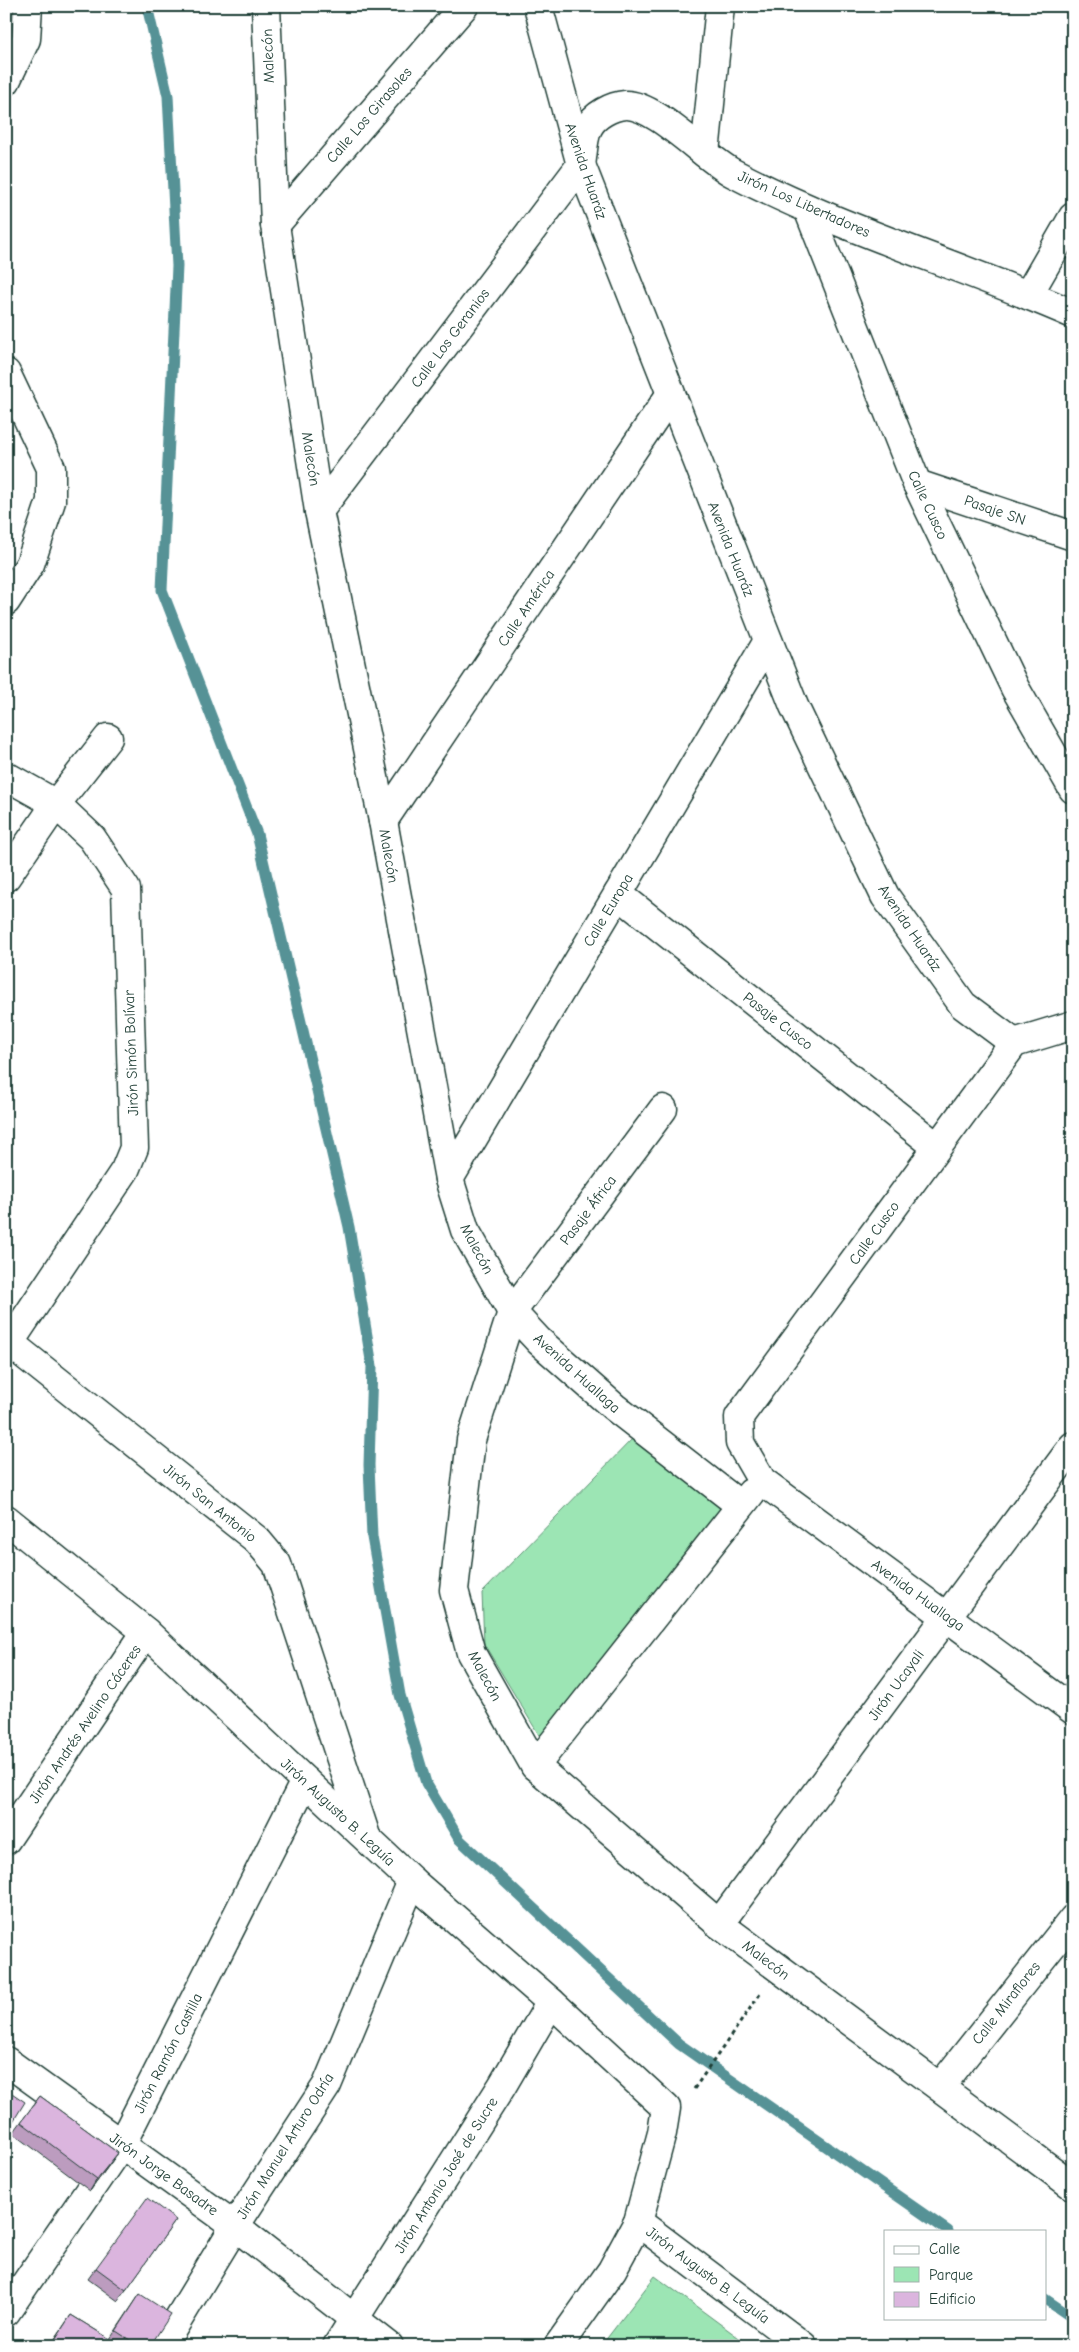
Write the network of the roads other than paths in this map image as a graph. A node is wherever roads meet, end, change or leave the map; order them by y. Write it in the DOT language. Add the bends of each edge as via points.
graph roads {
  1 [pos="28,6"];
  2 [pos="266,6"];
  3 [pos="464,6"];
  4 [pos="538,6"];
  5 [pos="720,6"];
  6 [pos="6,81"];
  7 [pos="705,153"];
  8 [pos="581,165"];
  9 [pos="808,209"];
  10 [pos="1073,217"];
  11 [pos="275,225"];
  12 [pos="1028,295"];
  13 [pos="1073,314"];
  14 [pos="6,373"];
  15 [pos="670,394"];
  16 [pos="917,484"];
  17 [pos="319,510"];
  18 [pos="1073,536"];
  19 [pos="6,601"];
  20 [pos="768,641"];
  21 [pos="108,738"];
  22 [pos="6,776"];
  23 [pos="1073,789"];
  24 [pos="56,804"];
  25 [pos="383,821"];
  26 [pos="6,877"];
  27 [pos="618,894"];
  28 [pos="1073,1025"];
  29 [pos="1014,1043"];
  30 [pos="663,1109"];
  31 [pos="937,1147"];
  32 [pos="449,1179"];
  33 [pos="512,1312"];
  34 [pos="7,1344"];
  35 [pos="1073,1446"];
  36 [pos="762,1481"];
  37 [pos="740,1505"];
  38 [pos="6,1519"];
  39 [pos="947,1616"];
  40 [pos="146,1632"];
  41 [pos="1073,1710"];
  42 [pos="535,1766"];
  43 [pos="305,1781"];
  44 [pos="367,1839"];
  45 [pos="6,1840"];
  46 [pos="412,1882"];
  47 [pos="1073,1919"];
  48 [pos="719,1924"];
  49 [pos="551,2002"];
  50 [pos="6,2061"];
  51 [pos="940,2087"];
  52 [pos="122,2143"];
  53 [pos="1073,2186"];
  54 [pos="638,2222"];
  55 [pos="235,2226"];
  56 [pos="6,2312"];
  57 [pos="355,2320"];
  58 [pos="162,2346"];
  59 [pos="337,2346"];
  60 [pos="389,2346"];
  61 [pos="558,2346"];
  62 [pos="803,2346"];
  1 -- 6 [label="street" via="26,39"];
  2 -- 11 [label="street, Malecón"];
  3 -- 11 [label="street, Calle Los Girasoles"];
  4 -- 8 [label="street, Avenida Huaráz"];
  5 -- 7 [label="street"];
  7 -- 8 [label="street, Jirón Los Libertadores" via="645,109 627,105 610,108 588,128"];
  7 -- 9 [label="street, Jirón Los Libertadores" via="731,172"];
  8 -- 15 [label="street, Avenida Huaráz"];
  8 -- 17 [label="street, Calle Los Geranios"];
  9 -- 12 [label="street, Jirón Los Libertadores"];
  9 -- 16 [label="street, Calle Cusco"];
  10 -- 12 [label="street"];
  11 -- 17 [label="street, Malecón"];
  12 -- 13 [label="street, Jirón Los Libertadores"];
  14 -- 19 [label="street" via="51,468 51,501 30,564"];
  15 -- 20 [label="street, Avenida Huaráz"];
  15 -- 25 [label="street, Calle América"];
  16 -- 18 [label="street, Pasaje SN"];
  16 -- 23 [label="street, Calle Cusco" via="1015,688"];
  17 -- 25 [label="street, Malecón"];
  20 -- 27 [label="street, Calle Europa"];
  20 -- 29 [label="street, Avenida Huaráz" via="794,706 885,896 963,1005"];
  21 -- 24 [label="street"];
  22 -- 24 [label="street, Jirón Simón Bolívar"];
  24 -- 26 [label="street"];
  24 -- 34 [label="street, Jirón Simón Bolívar" via="92,838 126,889 134,1148 125,1170"];
  25 -- 32 [label="street, Malecón"];
  27 -- 31 [label="street, Pasaje Cusco"];
  27 -- 32 [label="street, Calle Europa"];
  28 -- 29 [label="street"];
  29 -- 31 [label="street, Calle Cusco"];
  30 -- 33 [label="street, Pasaje África"];
  31 -- 36 [label="street, Calle Cusco" via="739,1417 740,1443"];
  32 -- 33 [label="street, Malecón" via="465,1230"];
  33 -- 37 [label="street, Avenida Huallaga" via="539,1341 614,1407"];
  33 -- 42 [label="street, Malecón" via="471,1440 454,1590 471,1653"];
  34 -- 44 [label="street, Jirón San Antonio" via="257,1540 277,1564"];
  35 -- 39 [label="street, Jirón Ucayali"];
  36 -- 37 [label="street"];
  36 -- 39 [label="street, Avenida Huallaga"];
  37 -- 42 [label="street"];
  38 -- 40 [label="street, Jirón Augusto B. Leguía"];
  39 -- 41 [label="street, Avenida Huallaga"];
  39 -- 48 [label="street, Jirón Ucayali"];
  40 -- 43 [label="street, Jirón Augusto B. Leguía"];
  40 -- 45 [label="street, Jirón Andrés Avelino Cáceres"];
  42 -- 48 [label="street, Malecón"];
  43 -- 44 [label="street, Jirón Augusto B. Leguía"];
  43 -- 52 [label="street, Jirón Ramón Castilla"];
  44 -- 46 [label="street, Jirón Augusto B. Leguía"];
  46 -- 49 [label="street, Jirón Augusto B. Leguía"];
  46 -- 55 [label="street, Jirón Manuel Arturo Odría" via="327,2085"];
  47 -- 51 [label="street, Calle Miraflores"];
  48 -- 51 [label="street, Malecón"];
  49 -- 54 [label="street, Jirón Augusto B. Leguía" via="666,2108"];
  49 -- 57 [label="street, Jirón Antonio José de Sucre"];
  50 -- 52 [label="street, Jirón Jorge Basadre"];
  51 -- 53 [label="street, Malecón"];
  52 -- 55 [label="street, Jirón Jorge Basadre"];
  52 -- 56 [label="street, Jirón Ramón Castilla"];
  54 -- 61 [label="street" via="612,2270"];
  54 -- 62 [label="street, Jirón Augusto B. Leguía"];
  55 -- 57 [label="street, Jirón Jorge Basadre"];
  55 -- 58 [label="street, Jirón Manuel Arturo Odría"];
  57 -- 59 [label="street, Jirón Antonio José de Sucre"];
  57 -- 60 [label="street, Jirón Jorge Basadre"];
}
